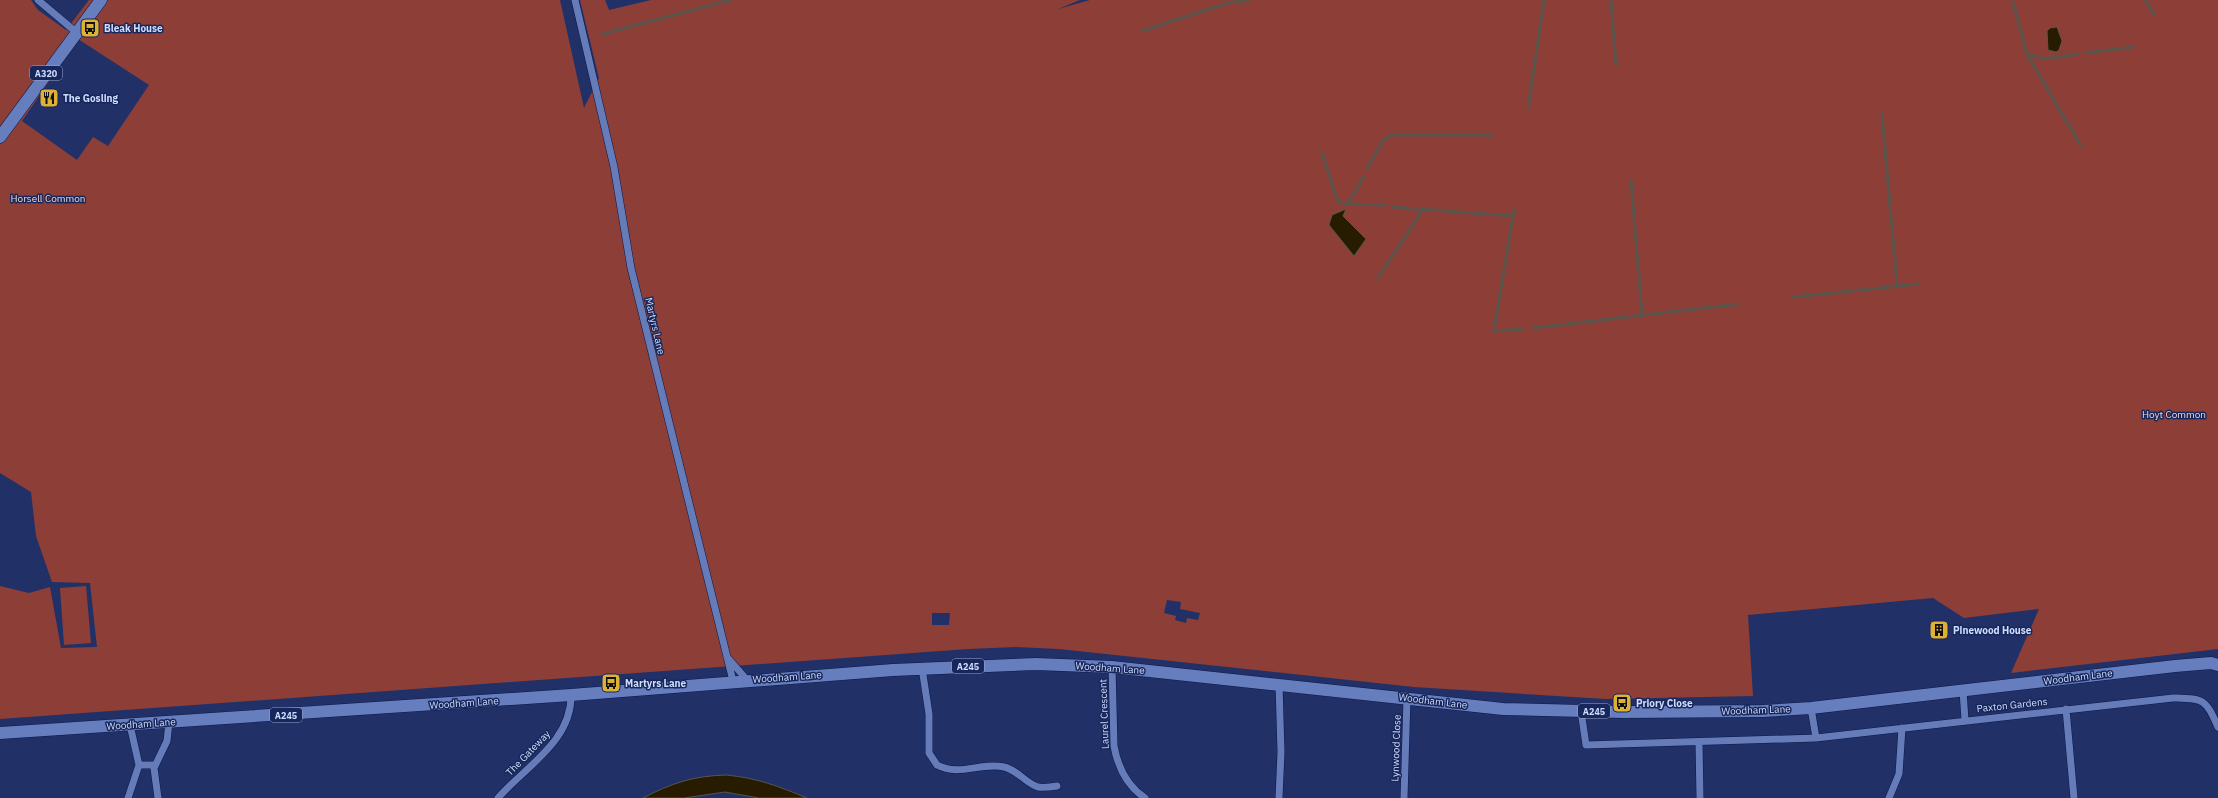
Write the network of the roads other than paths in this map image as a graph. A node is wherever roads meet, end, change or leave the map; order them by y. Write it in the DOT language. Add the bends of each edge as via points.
graph roads {
  1 [pos="38,0"];
  2 [pos="101,0"];
  3 [pos="575,0"];
  4 [pos="76,32"];
  5 [pos="0,137"];
  6 [pos="725,654"];
  7 [pos="2218,665"];
  8 [pos="1112,667"];
  9 [pos="922,668"];
  10 [pos="747,680"];
  11 [pos="733,681"];
  12 [pos="1279,684"];
  13 [pos="1963,691"];
  14 [pos="571,696"];
  15 [pos="1407,698"];
  16 [pos="1811,708"];
  17 [pos="2066,709"];
  18 [pos="1581,711"];
  19 [pos="1965,720"];
  20 [pos="169,722"];
  21 [pos="130,725"];
  22 [pos="2218,727"];
  23 [pos="1902,728"];
  24 [pos="0,733"];
  25 [pos="1816,738"];
  26 [pos="1699,742"];
  27 [pos="139,765"];
  28 [pos="154,765"];
  29 [pos="1057,786"];
  30 [pos="128,798"];
  31 [pos="158,798"];
  32 [pos="498,798"];
  33 [pos="1146,798"];
  34 [pos="1279,798"];
  35 [pos="1404,798"];
  36 [pos="1700,798"];
  37 [pos="1889,798"];
  38 [pos="2074,798"];
  1 -- 4 [label="street"];
  2 -- 4 [label="main road, A320"];
  3 -- 6 [label="street, Martyrs Lane" via="614,168 631,268"];
  4 -- 5 [label="main road, A320"];
  6 -- 10 [label="street, Martyrs Lane"];
  6 -- 11 [label="street, Martyrs Lane"];
  7 -- 13 [label="main road, Woodham Lane / A245" via="2211,663 2175,666"];
  8 -- 9 [label="main road, Woodham Lane / A245" via="1036,664"];
  8 -- 12 [label="main road, Woodham Lane / A245"];
  8 -- 33 [label="street, Laurel Crescent" via="1116,759 1127,780"];
  9 -- 10 [label="main road, Woodham Lane / A245"];
  9 -- 29 [label="street" via="929,714 929,753 937,765 954,771 992,766 1005,767 1040,788"];
  10 -- 11 [label="main road, Woodham Lane / A245"];
  11 -- 14 [label="main road, Woodham Lane / A245"];
  12 -- 15 [label="main road, Woodham Lane / A245"];
  12 -- 34 [label="street"];
  13 -- 16 [label="main road, Woodham Lane / A245"];
  13 -- 19 [label="street, Paxton Gardens"];
  14 -- 20 [label="main road, Woodham Lane / A245"];
  14 -- 32 [label="street, The Gateway" via="570,713 562,732"];
  15 -- 18 [label="main road, Woodham Lane / A245" via="1503,709"];
  15 -- 35 [label="street, Lynwood Close"];
  16 -- 18 [label="main road, Woodham Lane / A245" via="1763,711"];
  16 -- 25 [label="street"];
  17 -- 19 [label="street, Paxton Gardens"];
  17 -- 22 [label="street, Paxton Gardens" via="2172,698 2198,699 2208,705"];
  17 -- 38 [label="street"];
  18 -- 26 [label="street" via="1586,745"];
  19 -- 23 [label="street"];
  20 -- 21 [label="main road, Woodham Lane / A245"];
  20 -- 28 [label="street" via="167,742"];
  21 -- 24 [label="main road, Woodham Lane / A245"];
  21 -- 27 [label="street"];
  23 -- 25 [label="street"];
  23 -- 37 [label="street" via="1899,774"];
  25 -- 26 [label="street"];
  26 -- 36 [label="street"];
  27 -- 28 [label="street"];
  27 -- 30 [label="street"];
  28 -- 31 [label="street"];
}
